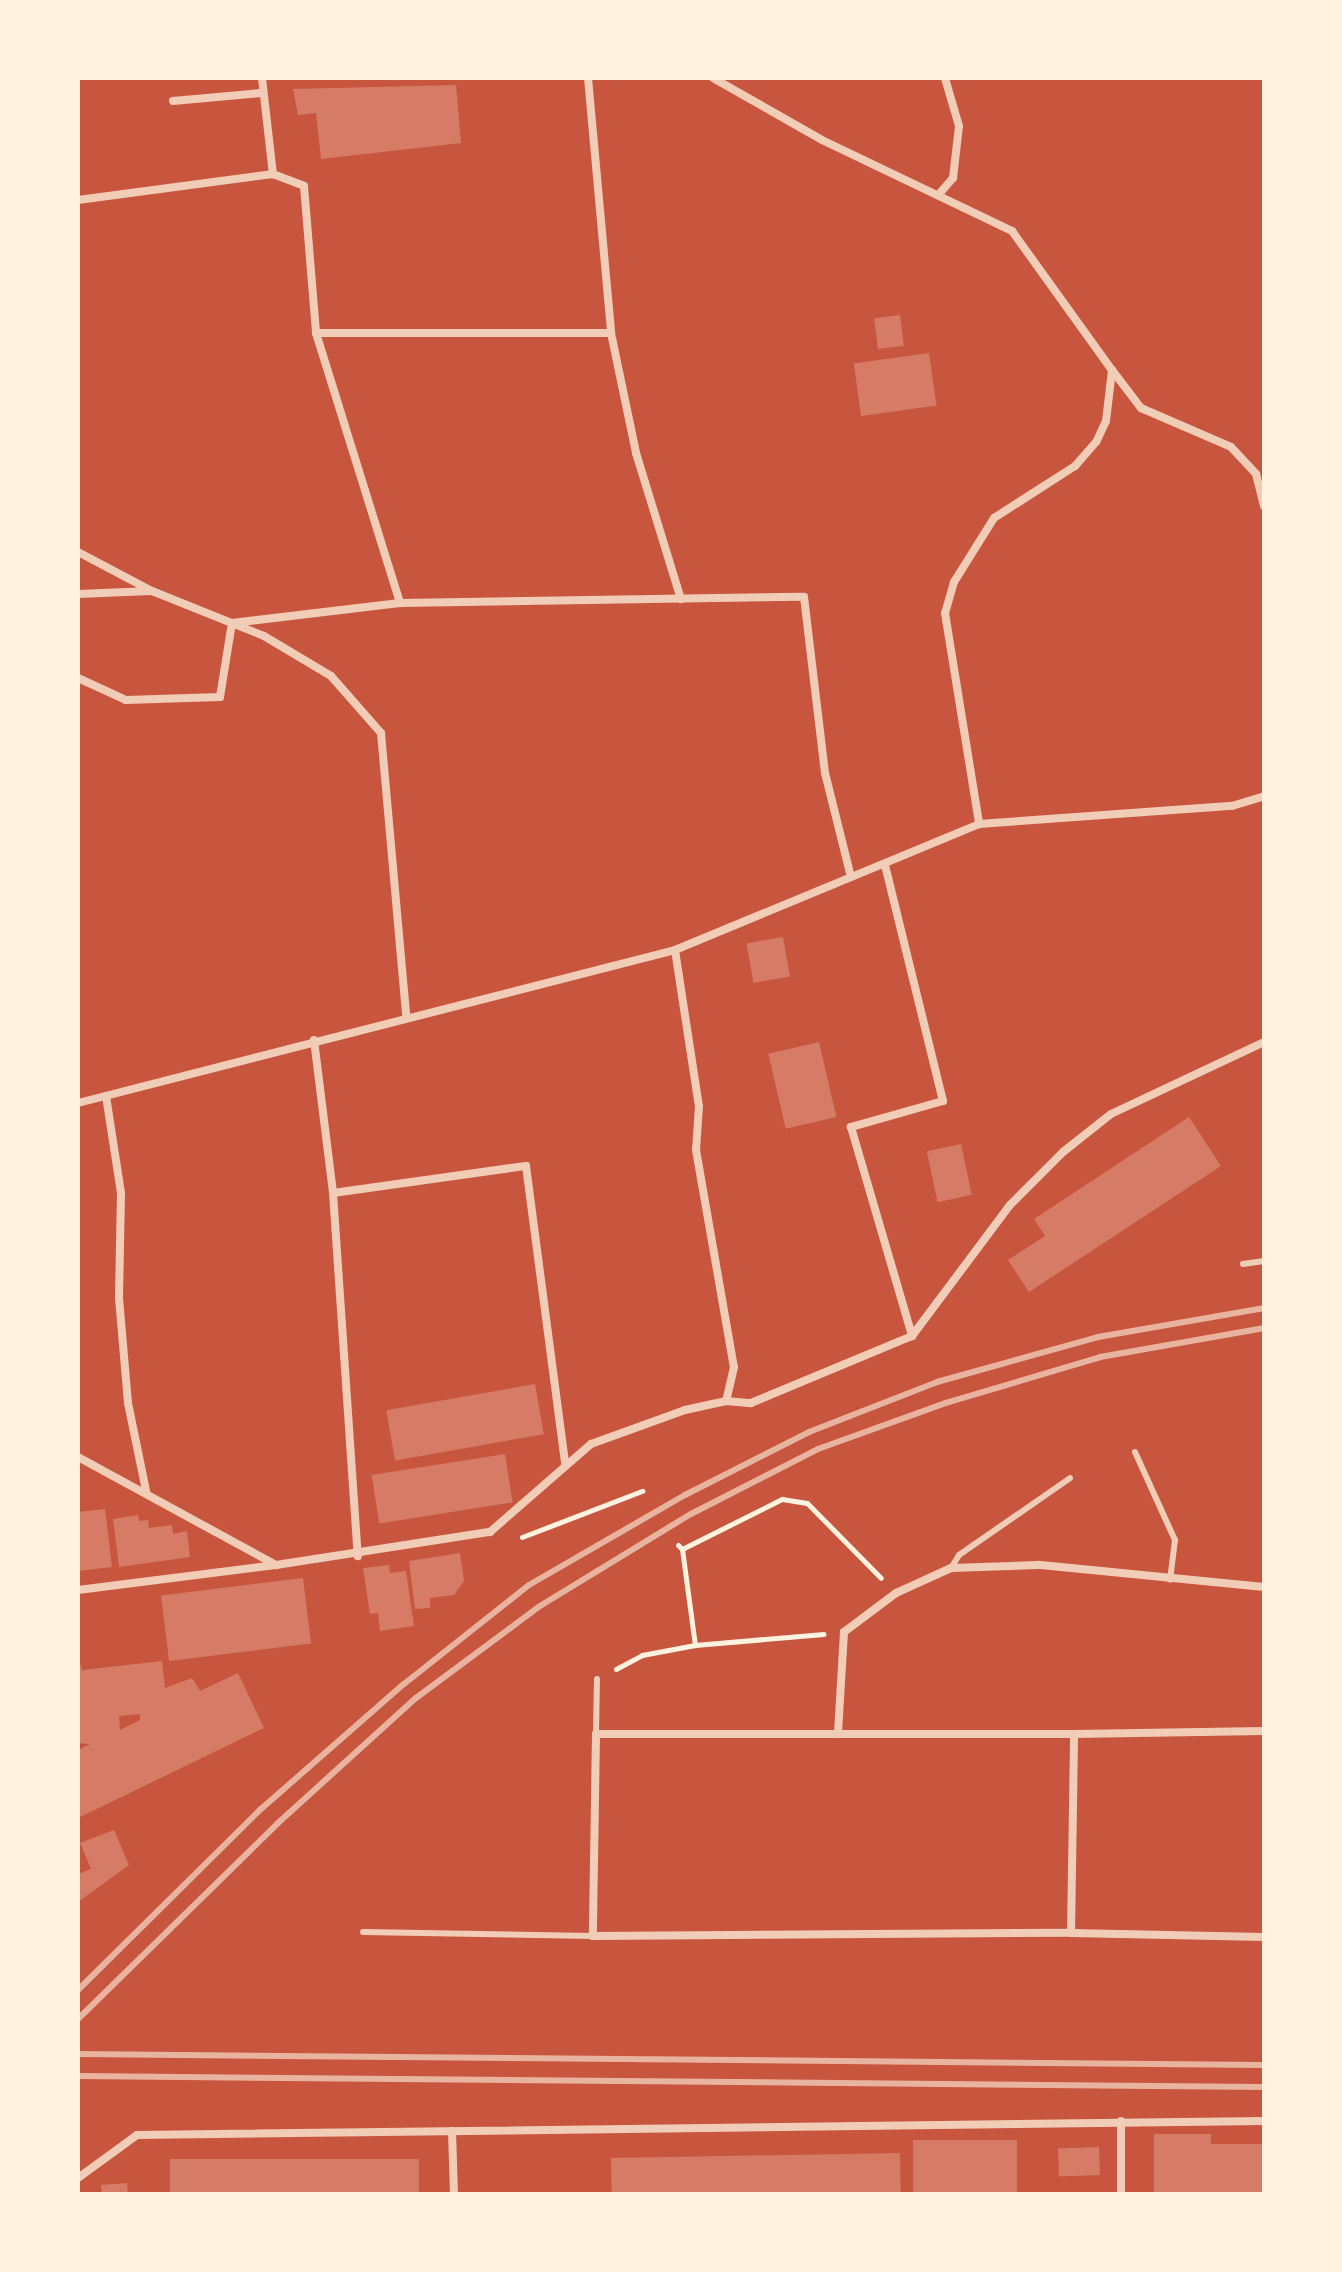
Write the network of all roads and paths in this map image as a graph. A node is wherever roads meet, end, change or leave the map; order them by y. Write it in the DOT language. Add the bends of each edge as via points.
graph roads {
  1 [pos="262,78"];
  2 [pos="588,78"];
  3 [pos="713,78"];
  4 [pos="945,78"];
  5 [pos="261,93"];
  6 [pos="173,101"];
  7 [pos="273,174"];
  8 [pos="940,193"];
  9 [pos="78,200"];
  10 [pos="316,333"];
  11 [pos="611,333"];
  12 [pos="1112,370"];
  13 [pos="1264,506"];
  14 [pos="78,552"];
  15 [pos="152,591"];
  16 [pos="78,594"];
  17 [pos="681,599"];
  18 [pos="400,603"];
  19 [pos="232,623"];
  20 [pos="78,678"];
  21 [pos="1264,796"];
  22 [pos="979,824"];
  23 [pos="885,865"];
  24 [pos="851,877"];
  25 [pos="675,950"];
  26 [pos="406,1015"];
  27 [pos="314,1040"];
  28 [pos="1264,1042"];
  29 [pos="106,1096"];
  30 [pos="78,1103"];
  31 [pos="333,1193"];
  32 [pos="1264,1261"];
  33 [pos="1243,1264"];
  34 [pos="912,1336"];
  35 [pos="726,1401"];
  36 [pos="1135,1452"];
  37 [pos="78,1457"];
  38 [pos="565,1464"];
  39 [pos="1070,1478"];
  40 [pos="146,1491"];
  41 [pos="642,1491"];
  42 [pos="490,1532"];
  43 [pos="358,1556"];
  44 [pos="276,1565"];
  45 [pos="951,1568"];
  46 [pos="1170,1580"];
  47 [pos="1264,1587"];
  48 [pos="78,1590"];
  49 [pos="896,1593"];
  50 [pos="844,1632"];
  51 [pos="695,1645"];
  52 [pos="597,1679"];
  53 [pos="1264,1731"];
  54 [pos="596,1734"];
  55 [pos="838,1734"];
  56 [pos="1074,1734"];
  57 [pos="363,1932"];
  58 [pos="1071,1933"];
  59 [pos="593,1936"];
  60 [pos="1264,1937"];
  61 [pos="1121,2121"];
  62 [pos="1264,2121"];
  63 [pos="452,2131"];
  64 [pos="78,2178"];
  65 [pos="454,2194"];
  66 [pos="1121,2194"];
  1 -- 5 [label="street"];
  2 -- 11 [label="street"];
  3 -- 8 [label="street" via="822,140"];
  4 -- 8 [label="street" via="959,126 953,178"];
  5 -- 6 [label="street"];
  5 -- 7 [label="street"];
  7 -- 9 [label="street"];
  7 -- 10 [label="street" via="304,186"];
  8 -- 12 [label="street" via="1012,231"];
  10 -- 11 [label="street"];
  10 -- 18 [label="street"];
  11 -- 17 [label="street" via="636,453"];
  12 -- 13 [label="street" via="1141,408 1231,447 1256,474"];
  12 -- 22 [label="street" via="1106,421 1096,442 1075,466 994,518 954,582 945,613"];
  14 -- 15 [label="street"];
  15 -- 16 [label="street"];
  15 -- 19 [label="street"];
  17 -- 18 [label="street"];
  17 -- 24 [label="street" via="804,597 825,773"];
  18 -- 19 [label="street"];
  19 -- 20 [label="street" via="220,697 126,700"];
  19 -- 26 [label="street" via="331,676 381,733"];
  21 -- 22 [label="street" via="1232,806"];
  22 -- 23 [label="street"];
  23 -- 24 [label="street"];
  23 -- 34 [label="street" via="943,1101 851,1127"];
  24 -- 25 [label="street"];
  25 -- 26 [label="street"];
  25 -- 35 [label="street" via="699,1106 696,1150 734,1367"];
  26 -- 27 [label="street"];
  27 -- 29 [label="street"];
  27 -- 31 [label="street"];
  28 -- 34 [label="street" via="1111,1114 1063,1152 1010,1205"];
  29 -- 30 [label="street"];
  29 -- 40 [label="street" via="121,1193 119,1298 128,1403"];
  31 -- 38 [label="street" via="526,1166"];
  31 -- 43 [label="street"];
  32 -- 33 [label="lane"];
  34 -- 35 [label="street" via="751,1403"];
  35 -- 38 [label="street" via="591,1444"];
  36 -- 46 [label="lane" via="1175,1540"];
  37 -- 40 [label="street"];
  38 -- 42 [label="street"];
  39 -- 45 [label="lane" via="959,1555"];
  40 -- 44 [label="street"];
  41 -- 42 [label="path" via="505,1543"];
  42 -- 43 [label="street"];
  43 -- 44 [label="street"];
  44 -- 48 [label="street"];
  45 -- 46 [label="street" via="1038,1565"];
  45 -- 49 [label="street"];
  46 -- 47 [label="street"];
  49 -- 50 [label="street"];
  49 -- 51 [label="path" via="807,1503 782,1499 680,1547"];
  50 -- 51 [label="path"];
  50 -- 55 [label="street"];
  51 -- 52 [label="path" via="642,1655"];
  52 -- 54 [label="lane"];
  53 -- 56 [label="street"];
  54 -- 55 [label="street"];
  54 -- 59 [label="street"];
  55 -- 56 [label="street"];
  56 -- 58 [label="street"];
  57 -- 59 [label="lane"];
  58 -- 59 [label="street"];
  58 -- 60 [label="street"];
  61 -- 62 [label="street"];
  61 -- 63 [label="street"];
  61 -- 66 [label="street"];
  63 -- 64 [label="street" via="137,2135"];
  63 -- 65 [label="street"];
}
